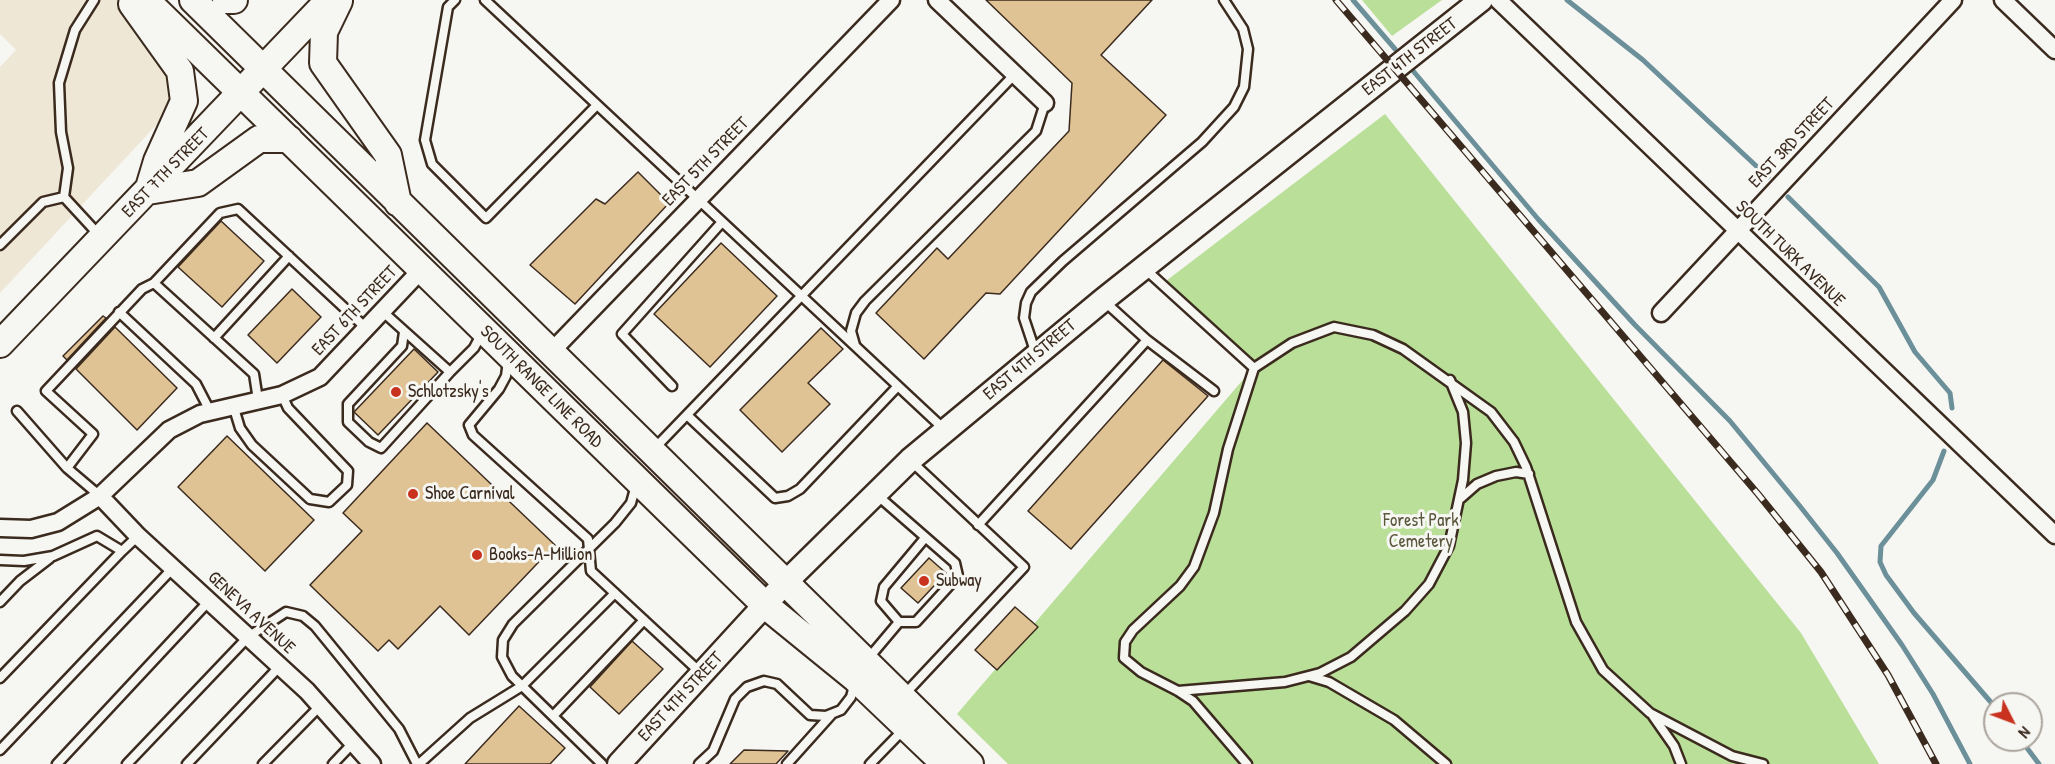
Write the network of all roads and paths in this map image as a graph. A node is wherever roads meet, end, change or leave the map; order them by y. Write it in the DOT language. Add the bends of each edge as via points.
graph roads {
  1 [pos="94,0"];
  2 [pos="130,0"];
  3 [pos="146,0"];
  4 [pos="193,0"];
  5 [pos="226,0"];
  6 [pos="234,0"];
  7 [pos="329,0"];
  8 [pos="339,0"];
  9 [pos="455,0"];
  10 [pos="485,0"];
  11 [pos="891,0"];
  12 [pos="937,0"];
  13 [pos="1224,0"];
  14 [pos="1481,0"];
  15 [pos="1498,0"];
  16 [pos="1953,0"];
  17 [pos="2003,0"];
  18 [pos="2055,50"];
  19 [pos="264,71"];
  20 [pos="1015,74"];
  21 [pos="241,95"];
  22 [pos="1045,103"];
  23 [pos="597,105"];
  24 [pos="289,139"];
  25 [pos="148,191"];
  26 [pos="64,197"];
  27 [pos="697,198"];
  28 [pos="398,203"];
  29 [pos="722,222"];
  30 [pos="1738,231"];
  31 [pos="102,238"];
  32 [pos="0,245"];
  33 [pos="289,256"];
  34 [pos="1144,267"];
  35 [pos="422,269"];
  36 [pos="154,283"];
  37 [pos="801,295"];
  38 [pos="1103,300"];
  39 [pos="382,311"];
  40 [pos="119,312"];
  41 [pos="1661,313"];
  42 [pos="366,328"];
  43 [pos="483,331"];
  44 [pos="404,332"];
  45 [pos="214,338"];
  46 [pos="1147,340"];
  47 [pos="0,344"];
  48 [pos="855,346"];
  49 [pos="550,353"];
  50 [pos="508,354"];
  51 [pos="1037,355"];
  52 [pos="1254,368"];
  53 [pos="450,372"];
  54 [pos="1450,380"];
  55 [pos="672,386"];
  56 [pos="898,386"];
  57 [pos="1214,391"];
  58 [pos="282,395"];
  59 [pos="258,400"];
  60 [pos="233,405"];
  61 [pos="17,411"];
  62 [pos="210,411"];
  63 [pos="687,415"];
  64 [pos="946,430"];
  65 [pos="651,453"];
  66 [pos="910,460"];
  67 [pos="67,468"];
  68 [pos="1529,474"];
  69 [pos="636,482"];
  70 [pos="875,494"];
  71 [pos="100,496"];
  72 [pos="1461,498"];
  73 [pos="978,525"];
  74 [pos="0,528"];
  75 [pos="2055,535"];
  76 [pos="138,536"];
  77 [pos="925,538"];
  78 [pos="589,550"];
  79 [pos="122,551"];
  80 [pos="53,556"];
  81 [pos="0,560"];
  82 [pos="172,568"];
  83 [pos="784,584"];
  84 [pos="615,593"];
  85 [pos="208,601"];
  86 [pos="0,602"];
  87 [pos="765,605"];
  88 [pos="644,620"];
  89 [pos="899,622"];
  90 [pos="248,637"];
  91 [pos="280,666"];
  92 [pos="860,671"];
  93 [pos="702,674"];
  94 [pos="1308,676"];
  95 [pos="0,678"];
  96 [pos="522,686"];
  97 [pos="1178,691"];
  98 [pos="902,698"];
  99 [pos="320,705"];
  100 [pos="832,713"];
  101 [pos="1650,713"];
  102 [pos="553,716"];
  103 [pos="906,727"];
  104 [pos="353,743"];
  105 [pos="0,750"];
  106 [pos="1732,756"];
  107 [pos="628,758"];
  108 [pos="57,764"];
  109 [pos="127,764"];
  110 [pos="187,764"];
  111 [pos="263,764"];
  112 [pos="333,764"];
  113 [pos="372,764"];
  114 [pos="418,764"];
  115 [pos="602,764"];
  116 [pos="699,764"];
  117 [pos="787,764"];
  118 [pos="870,764"];
  119 [pos="945,764"];
  120 [pos="970,764"];
  121 [pos="1247,764"];
  122 [pos="1446,764"];
  123 [pos="1681,764"];
  124 [pos="1724,764"];
  125 [pos="1762,764"];
  1 -- 26 [label="lane" via="75,30 59,83 61,132 68,168"];
  2 -- 25 [label="main road" via="180,71 184,102"];
  3 -- 21 [label="main road, SOUTH RANGE LINE ROAD"];
  4 -- 19 [label="main road, SOUTH RANGE LINE ROAD"];
  5 -- 6 [label="main road"];
  7 -- 19 [label="main road, EAST 7TH STREET"];
  8 -- 28 [label="main road" via="324,32 323,63 388,155"];
  9 -- 23 [label="lane" via="448,7 425,140 432,164 486,218"];
  10 -- 23 [label="lane"];
  11 -- 27 [label="street, EAST 5TH STREET"];
  12 -- 20 [label="street"];
  13 -- 51 [label="lane" via="1243,29 1248,50 1244,87 1234,107 1202,142 1031,292 1024,318"];
  14 -- 34 [label="street, EAST 4TH STREET"];
  15 -- 30 [label="street, SOUTH TURK AVENUE"];
  16 -- 30 [label="street, EAST 3RD STREET"];
  17 -- 18 [label="street"];
  19 -- 21 [label="main road, EAST 7TH STREET"];
  19 -- 28 [label="main road, SOUTH RANGE LINE ROAD"];
  20 -- 22 [label="street"];
  20 -- 37 [label="lane"];
  21 -- 24 [label="main road, SOUTH RANGE LINE ROAD"];
  21 -- 25 [label="main road, EAST 7TH STREET"];
  22 -- 48 [label="lane" via="1036,131 865,301 856,313 851,331"];
  23 -- 27 [label="lane"];
  24 -- 25 [label="main road" via="259,139 198,183"];
  24 -- 35 [label="main road, SOUTH RANGE LINE ROAD"];
  25 -- 31 [label="main road, EAST 7TH STREET"];
  26 -- 31 [label="lane"];
  26 -- 32 [label="lane" via="43,202"];
  27 -- 29 [label="lane"];
  27 -- 49 [label="street, EAST 5TH STREET"];
  28 -- 49 [label="main road, SOUTH RANGE LINE ROAD"];
  29 -- 37 [label="lane"];
  29 -- 55 [label="lane" via="622,334"];
  30 -- 41 [label="street, EAST 3RD STREET"];
  30 -- 75 [label="street, SOUTH TURK AVENUE"];
  31 -- 47 [label="main road, EAST 7TH STREET"];
  33 -- 36 [label="lane" via="238,209 220,213"];
  33 -- 42 [label="lane"];
  33 -- 45 [label="lane"];
  34 -- 38 [label="street, EAST 4TH STREET"];
  34 -- 52 [label="lane"];
  35 -- 39 [label="street, EAST 6TH STREET"];
  35 -- 43 [label="main road, SOUTH RANGE LINE ROAD"];
  36 -- 40 [label="lane" via="142,289"];
  36 -- 45 [label="lane"];
  37 -- 48 [label="lane"];
  37 -- 63 [label="lane"];
  38 -- 46 [label="lane"];
  38 -- 51 [label="street, EAST 4TH STREET"];
  39 -- 42 [label="street, EAST 6TH STREET"];
  39 -- 44 [label="lane"];
  40 -- 62 [label="lane" via="196,384"];
  40 -- 67 [label="lane" via="46,391 93,434"];
  42 -- 58 [label="street, EAST 6TH STREET" via="320,377"];
  43 -- 50 [label="main road, SOUTH RANGE LINE ROAD"];
  43 -- 53 [label="lane" via="474,348"];
  44 -- 53 [label="lane"];
  44 -- 53 [label="lane" via="402,346 348,404 348,422 369,442 381,448"];
  45 -- 59 [label="lane" via="254,374"];
  46 -- 57 [label="lane"];
  46 -- 73 [label="lane"];
  48 -- 56 [label="lane"];
  49 -- 65 [label="main road, SOUTH RANGE LINE ROAD"];
  50 -- 69 [label="main road, SOUTH RANGE LINE ROAD"];
  50 -- 78 [label="lane" via="506,376 499,389 469,425 473,435 588,538"];
  51 -- 64 [label="street, EAST 4TH STREET"];
  52 -- 54 [label="lane" via="1292,343 1334,327 1373,335 1403,349"];
  52 -- 97 [label="lane" via="1228,449 1214,513 1194,567 1125,642 1124,658 1141,672"];
  54 -- 68 [label="lane" via="1491,411 1514,442"];
  54 -- 72 [label="lane" via="1463,412 1466,443"];
  56 -- 63 [label="lane" via="800,489 775,498"];
  56 -- 64 [label="lane"];
  58 -- 59 [label="street, EAST 6TH STREET"];
  58 -- 60 [label="lane" via="288,408 348,471 347,485 329,502 310,499 252,445 240,428"];
  59 -- 60 [label="street, EAST 6TH STREET"];
  60 -- 62 [label="street, EAST 6TH STREET"];
  61 -- 67 [label="lane, GENEVA AVENUE"];
  62 -- 71 [label="street, EAST 6TH STREET" via="170,430"];
  63 -- 65 [label="lane"];
  64 -- 66 [label="street, EAST 4TH STREET"];
  65 -- 83 [label="main road, SOUTH RANGE LINE ROAD"];
  66 -- 70 [label="street, EAST 4TH STREET"];
  66 -- 73 [label="lane"];
  67 -- 71 [label="lane, GENEVA AVENUE"];
  68 -- 72 [label="lane" via="1496,476 1477,484"];
  68 -- 101 [label="lane" via="1576,622 1589,648 1614,682"];
  69 -- 78 [label="lane" via="631,503"];
  69 -- 87 [label="main road, SOUTH RANGE LINE ROAD"];
  70 -- 77 [label="lane"];
  70 -- 83 [label="street, EAST 4TH STREET"];
  71 -- 74 [label="street" via="58,522 31,529"];
  71 -- 76 [label="street, GENEVA AVENUE"];
  72 -- 94 [label="lane" via="1449,546 1429,584 1405,611 1351,657"];
  73 -- 98 [label="lane" via="1024,567"];
  76 -- 79 [label="lane"];
  76 -- 82 [label="street, GENEVA AVENUE"];
  77 -- 89 [label="lane" via="884,587 881,601"];
  77 -- 89 [label="lane" via="955,563 958,576 916,622"];
  78 -- 84 [label="lane" via="591,571"];
  78 -- 96 [label="lane" via="513,624 503,640 502,657"];
  79 -- 80 [label="lane" via="97,536"];
  79 -- 95 [label="lane"];
  80 -- 81 [label="lane"];
  80 -- 86 [label="lane"];
  82 -- 85 [label="street, GENEVA AVENUE"];
  82 -- 105 [label="lane"];
  83 -- 87 [label="street, EAST 4TH STREET"];
  83 -- 92 [label="main road, SOUTH RANGE LINE ROAD"];
  84 -- 88 [label="lane"];
  84 -- 96 [label="lane"];
  85 -- 90 [label="street, GENEVA AVENUE"];
  85 -- 108 [label="lane"];
  87 -- 92 [label="main road, SOUTH RANGE LINE ROAD"];
  87 -- 93 [label="street, EAST 4TH STREET"];
  88 -- 93 [label="lane"];
  88 -- 102 [label="lane"];
  89 -- 92 [label="lane"];
  90 -- 91 [label="street, GENEVA AVENUE"];
  90 -- 109 [label="lane"];
  90 -- 114 [label="lane" via="286,612 303,616 399,729"];
  91 -- 99 [label="street, GENEVA AVENUE"];
  91 -- 110 [label="lane"];
  92 -- 98 [label="main road, SOUTH RANGE LINE ROAD"];
  92 -- 100 [label="lane" via="851,697 841,710"];
  92 -- 103 [label="main road, SOUTH RANGE LINE ROAD"];
  93 -- 107 [label="street, EAST 4TH STREET"];
  94 -- 97 [label="lane" via="1285,682"];
  94 -- 122 [label="lane" via="1329,682 1377,709"];
  96 -- 102 [label="lane"];
  96 -- 114 [label="lane" via="470,718"];
  97 -- 121 [label="lane" via="1193,701"];
  98 -- 120 [label="main road, SOUTH RANGE LINE ROAD"];
  99 -- 104 [label="street, GENEVA AVENUE"];
  99 -- 111 [label="lane"];
  100 -- 116 [label="lane" via="810,715 777,684 764,681 747,687 735,699 713,751"];
  100 -- 117 [label="lane"];
  101 -- 106 [label="lane"];
  101 -- 123 [label="lane" via="1674,746"];
  102 -- 115 [label="lane"];
  103 -- 118 [label="lane"];
  103 -- 119 [label="main road, SOUTH RANGE LINE ROAD"];
  104 -- 112 [label="lane"];
  104 -- 113 [label="street, GENEVA AVENUE"];
  106 -- 124 [label="lane"];
  106 -- 125 [label="lane"];
}
